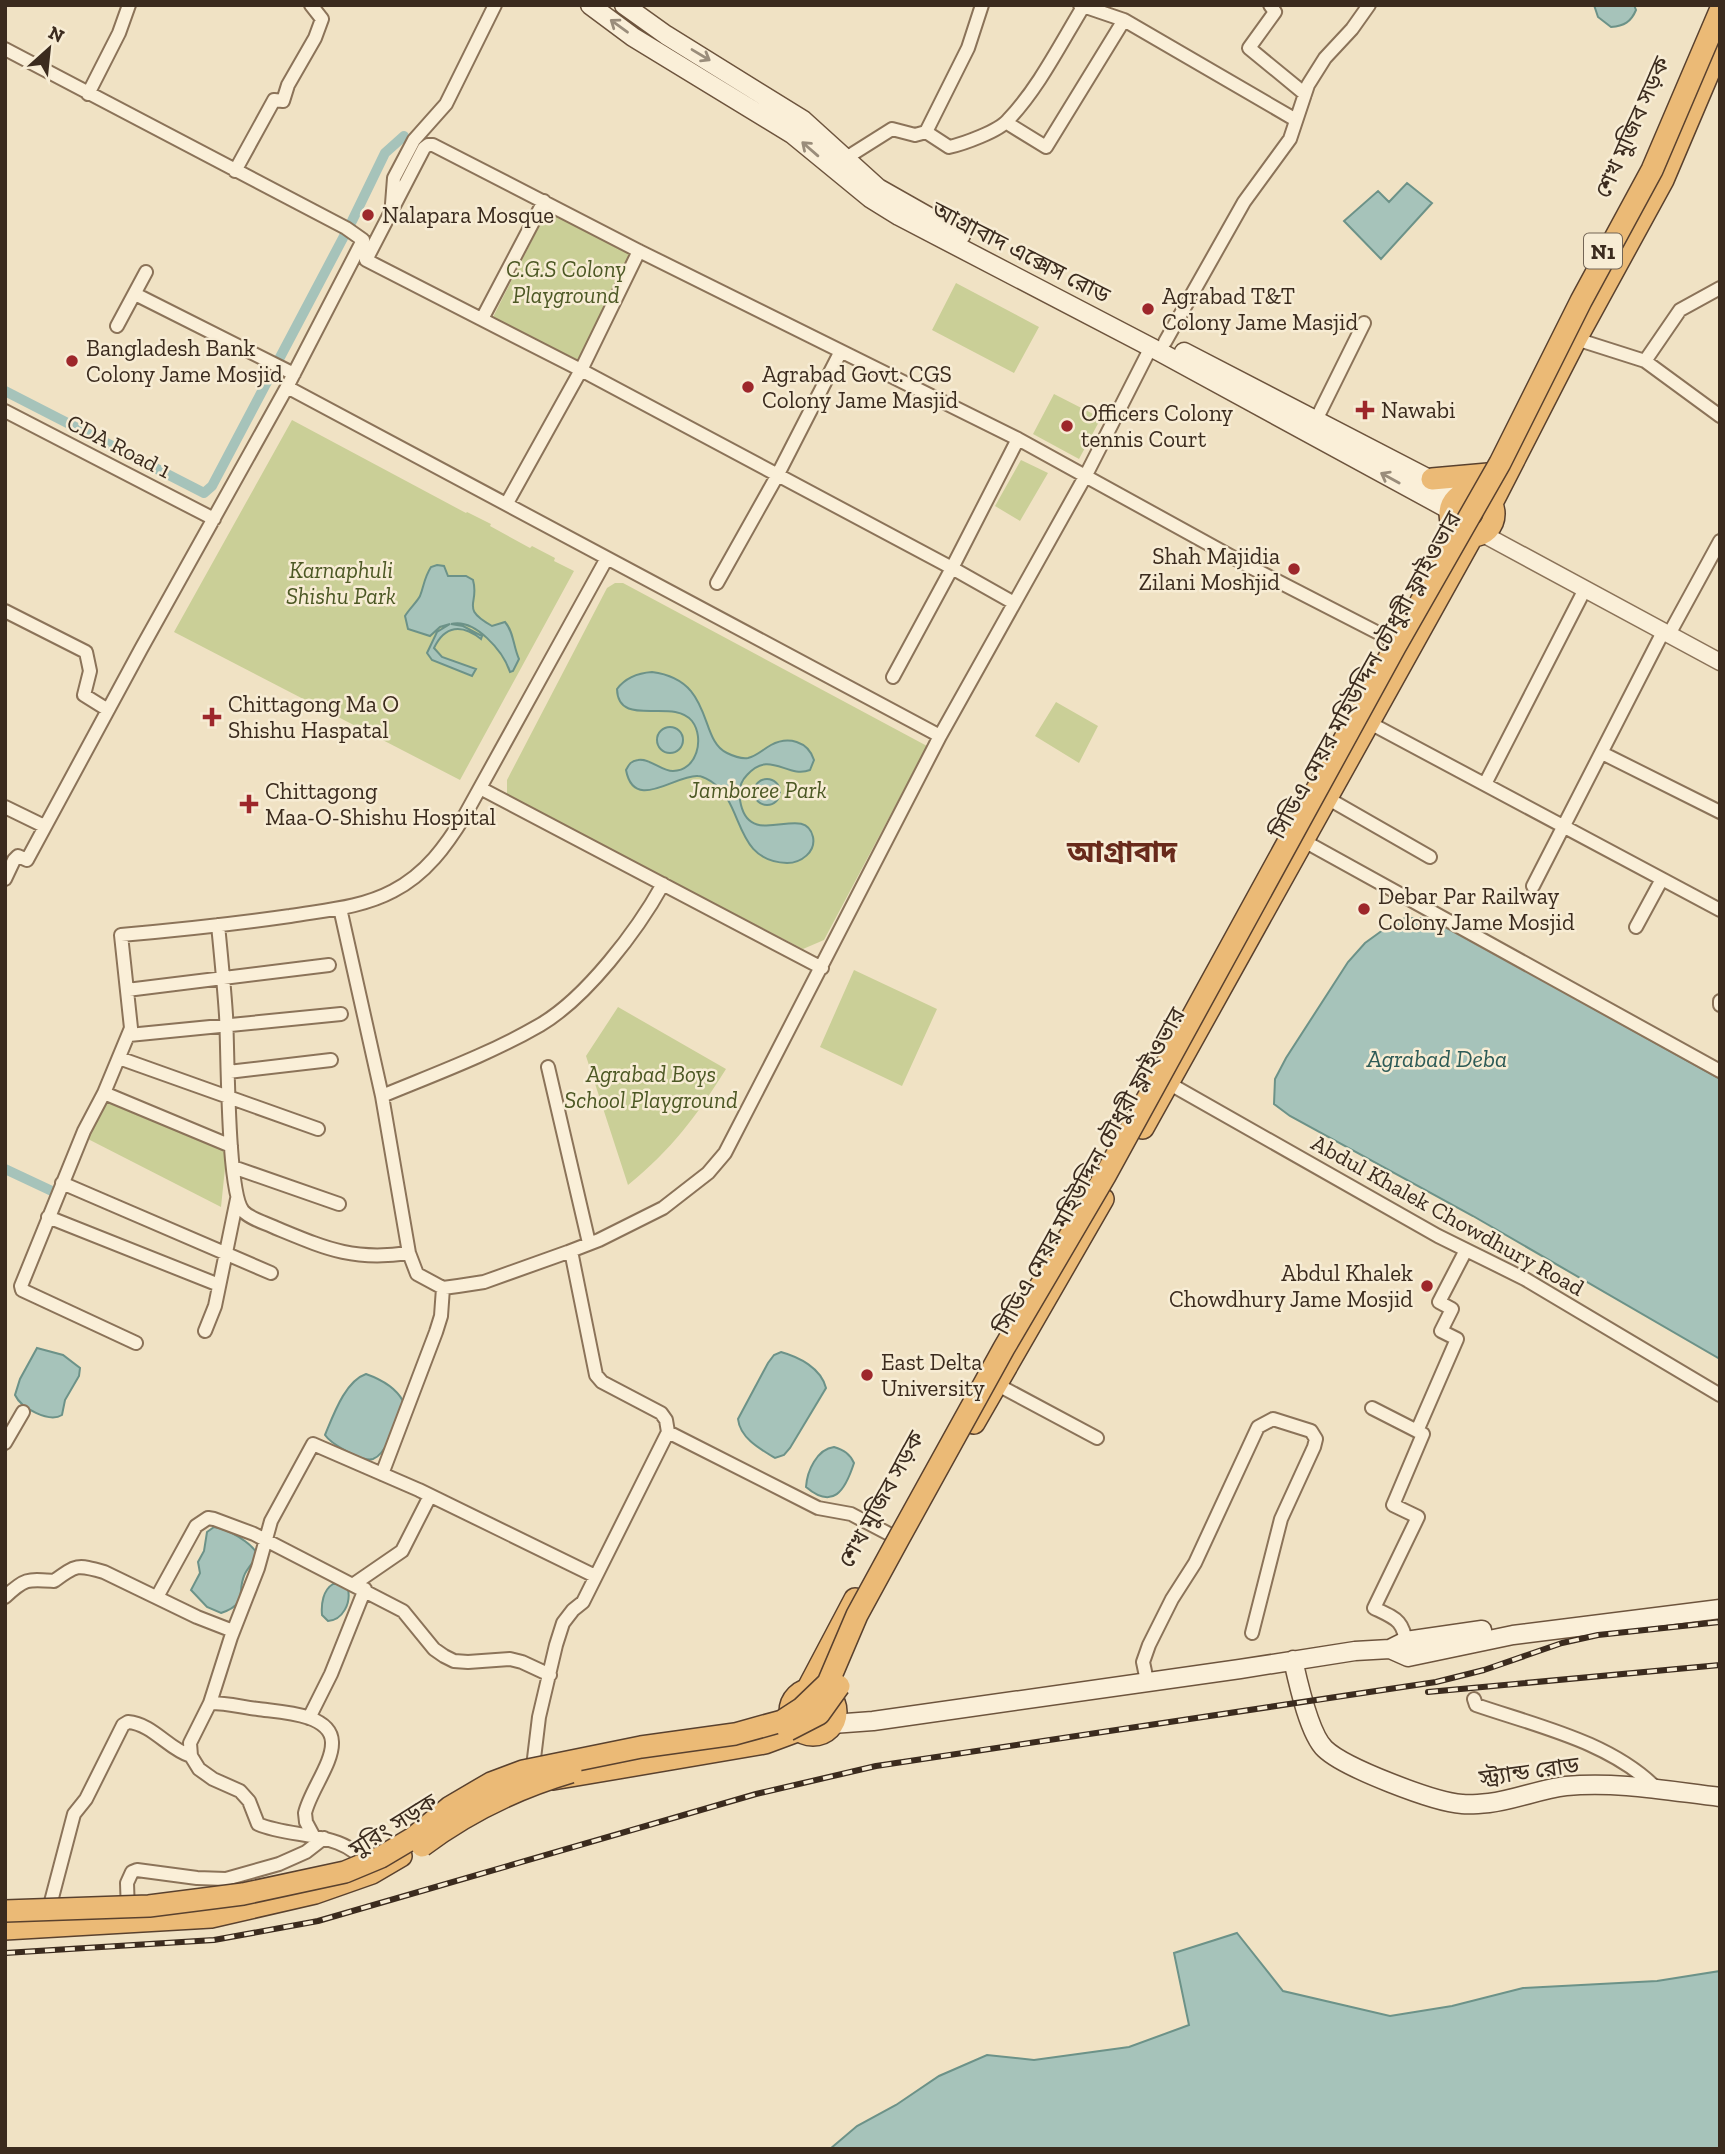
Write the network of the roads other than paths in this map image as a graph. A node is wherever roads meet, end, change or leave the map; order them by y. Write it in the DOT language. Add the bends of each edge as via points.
graph roads {
  1 [pos="129,5"];
  2 [pos="311,5"];
  3 [pos="495,5"];
  4 [pos="590,5"];
  5 [pos="624,5"];
  6 [pos="982,5"];
  7 [pos="1270,5"];
  8 [pos="1369,5"];
  9 [pos="1718,5"];
  10 [pos="1081,6"];
  11 [pos="1720,11"];
  12 [pos="1124,20"];
  13 [pos="1720,46"];
  14 [pos="5,49"];
  15 [pos="88,94"];
  16 [pos="1305,94"];
  17 [pos="1296,120"];
  18 [pos="1007,123"];
  19 [pos="926,132"];
  20 [pos="847,167"];
  21 [pos="235,171"];
  22 [pos="544,201"];
  23 [pos="361,239"];
  24 [pos="639,251"];
  25 [pos="146,271"];
  26 [pos="1720,288"];
  27 [pos="135,294"];
  28 [pos="482,319"];
  29 [pos="1364,323"];
  30 [pos="117,326"];
  31 [pos="1576,339"];
  32 [pos="1158,345"];
  33 [pos="841,351"];
  34 [pos="1646,361"];
  35 [pos="581,370"];
  36 [pos="293,374"];
  37 [pos="287,387"];
  38 [pos="5,411"];
  39 [pos="1720,416"];
  40 [pos="1316,420"];
  41 [pos="1018,439"];
  42 [pos="1086,475"];
  43 [pos="777,476"];
  44 [pos="1432,479"];
  45 [pos="507,503"];
  46 [pos="1474,511"];
  47 [pos="214,519"];
  48 [pos="1720,541"];
  49 [pos="607,558"];
  50 [pos="952,568"];
  51 [pos="717,583"];
  52 [pos="1585,589"];
  53 [pos="1014,603"];
  54 [pos="5,611"];
  55 [pos="1668,629"];
  56 [pos="1394,641"];
  57 [pos="1720,651"];
  58 [pos="1720,662"];
  59 [pos="893,677"];
  60 [pos="108,710"];
  61 [pos="1368,722"];
  62 [pos="940,736"];
  63 [pos="1602,752"];
  64 [pos="1485,784"];
  65 [pos="480,788"];
  66 [pos="1327,798"];
  67 [pos="5,807"];
  68 [pos="1720,812"];
  69 [pos="44,826"];
  70 [pos="1564,826"];
  71 [pos="1304,841"];
  72 [pos="1430,857"];
  73 [pos="5,878"];
  74 [pos="1662,879"];
  75 [pos="663,884"];
  76 [pos="1533,886"];
  77 [pos="340,908"];
  78 [pos="1720,910"];
  79 [pos="218,925"];
  80 [pos="1636,927"];
  81 [pos="328,965"];
  82 [pos="822,968"];
  83 [pos="223,979"];
  84 [pos="127,990"];
  85 [pos="341,1014"];
  86 [pos="226,1026"];
  87 [pos="129,1035"];
  88 [pos="119,1058"];
  89 [pos="331,1060"];
  90 [pos="548,1067"];
  91 [pos="1720,1071"];
  92 [pos="228,1072"];
  93 [pos="1161,1079"];
  94 [pos="104,1093"];
  95 [pos="382,1096"];
  96 [pos="230,1097"];
  97 [pos="318,1129"];
  98 [pos="231,1146"];
  99 [pos="233,1167"];
  100 [pos="62,1183"];
  101 [pos="237,1199"];
  102 [pos="339,1204"];
  103 [pos="48,1217"];
  104 [pos="589,1243"];
  105 [pos="1466,1250"];
  106 [pos="571,1251"];
  107 [pos="226,1253"];
  108 [pos="409,1253"];
  109 [pos="271,1273"];
  110 [pos="219,1285"];
  111 [pos="443,1288"];
  112 [pos="205,1331"];
  113 [pos="136,1343"];
  114 [pos="996,1384"];
  115 [pos="1720,1395"];
  116 [pos="1372,1408"];
  117 [pos="23,1412"];
  118 [pos="1417,1431"];
  119 [pos="668,1432"];
  120 [pos="1097,1438"];
  121 [pos="5,1443"];
  122 [pos="382,1474"];
  123 [pos="430,1496"];
  124 [pos="891,1535"];
  125 [pos="265,1541"];
  126 [pos="595,1576"];
  127 [pos="359,1587"];
  128 [pos="5,1597"];
  129 [pos="156,1597"];
  130 [pos="1720,1601"];
  131 [pos="1720,1609"];
  132 [pos="233,1632"];
  133 [pos="1252,1633"];
  134 [pos="1401,1649"];
  135 [pos="1293,1660"];
  136 [pos="550,1675"];
  137 [pos="1147,1681"];
  138 [pos="807,1690"];
  139 [pos="831,1698"];
  140 [pos="1474,1699"];
  141 [pos="210,1703"];
  142 [pos="309,1718"];
  143 [pos="832,1724"];
  144 [pos="800,1730"];
  145 [pos="191,1756"];
  146 [pos="531,1782"];
  147 [pos="1658,1789"];
  148 [pos="1720,1797"];
  149 [pos="319,1837"];
  150 [pos="372,1873"];
  151 [pos="5,1911"];
  152 [pos="5,1923"];
  153 [pos="130,1923"];
  154 [pos="46,1926"];
  155 [pos="5,1929"];
  1 -- 15 [label="street"];
  2 -- 21 [label="street" via="322,19 315,38 282,102 274,100"];
  3 -- 23 [label="street" via="446,104 414,140 394,178 393,201 373,239"];
  20 -- 4 [label="main road, আগ্রাবাদ এক্সেস রোড, one-way" via="633,37"];
  5 -- 20 [label="main road, আগ্রাবাদ এক্সেস রোড, one-way" via="803,120"];
  6 -- 19 [label="street" via="968,48"];
  7 -- 16 [label="street" via="1275,12 1249,48"];
  8 -- 16 [label="street" via="1325,58"];
  9 -- 46 [label="highway, শেখ মুজিব সড়ক / N1" via="1644,174"];
  10 -- 12 [label="street"];
  10 -- 18 [label="street" via="1054,56"];
  11 -- 151 [label="highway, bridge" via="1652,170 1500,463 899,1538 857,1615 828,1683 782,1721 735,1734 536,1768 491,1783 450,1807 413,1838 345,1872 243,1894 149,1906"];
  12 -- 17 [label="street"];
  12 -- 18 [label="street" via="1046,147"];
  13 -- 31 [label="highway, শেখ মুজিব সড়ক / N1" via="1663,180"];
  13 -- 152 [label="highway, সিডিএ মেয়র মহিউদ্দিন চৌধুরী ফ্লাইওভার, bridge" via="1677,145 1485,516 1146,1127 892,1571 842,1682 819,1714 765,1738 569,1773 506,1794 404,1860 315,1893 203,1913"];
  14 -- 15 [label="street"];
  15 -- 21 [label="street"];
  16 -- 17 [label="street"];
  17 -- 32 [label="street" via="1290,139 1244,202"];
  18 -- 19 [label="street" via="949,147"];
  19 -- 20 [label="street" via="915,135 892,129"];
  20 -- 32 [label="main road, আগ্রাবাদ এক্সেস রোড" via="901,203"];
  21 -- 23 [label="street"];
  22 -- 24 [label="street"];
  22 -- 28 [label="street"];
  22 -- 28 [label="street" via="433,145 424,148 366,260"];
  23 -- 36 [label="street"];
  24 -- 33 [label="street"];
  24 -- 35 [label="street"];
  25 -- 27 [label="street"];
  26 -- 34 [label="street" via="1680,310"];
  27 -- 30 [label="street"];
  27 -- 36 [label="street"];
  28 -- 35 [label="street"];
  29 -- 40 [label="street"];
  31 -- 34 [label="street"];
  31 -- 46 [label="highway, শেখ মুজিব সড়ক / N1"];
  32 -- 40 [label="main road, আগ্রাবাদ এক্সেস রোড"];
  32 -- 42 [label="street"];
  46 -- 32 [label="main road, আগ্রাবাদ এক্সেস রোড, one-way"];
  33 -- 41 [label="street"];
  33 -- 43 [label="street"];
  34 -- 39 [label="street"];
  35 -- 43 [label="street"];
  35 -- 45 [label="street"];
  36 -- 37 [label="street"];
  37 -- 45 [label="street"];
  37 -- 47 [label="street"];
  38 -- 47 [label="street, CDA Road 1"];
  40 -- 44 [label="main road, আগ্রাবাদ এক্সেস রোড"];
  41 -- 42 [label="street"];
  41 -- 50 [label="street"];
  42 -- 53 [label="street"];
  42 -- 56 [label="street"];
  43 -- 50 [label="street"];
  43 -- 51 [label="street"];
  44 -- 46 [label="highway"];
  44 -- 46 [label="main road, আগ্রাবাদ এক্সেস রোড"];
  45 -- 49 [label="street"];
  46 -- 52 [label="street"];
  46 -- 55 [label="street"];
  46 -- 56 [label="highway, শেখ মুজিব সড়ক"];
  46 -- 61 [label="highway, শেখ মুজিব সড়ক"];
  47 -- 60 [label="street"];
  48 -- 55 [label="street"];
  49 -- 62 [label="street"];
  49 -- 65 [label="street"];
  50 -- 53 [label="street"];
  50 -- 59 [label="street"];
  52 -- 55 [label="street"];
  52 -- 64 [label="street"];
  53 -- 62 [label="street"];
  54 -- 60 [label="street" via="86,652 90,671 84,695"];
  55 -- 57 [label="street"];
  55 -- 58 [label="street"];
  55 -- 63 [label="street"];
  56 -- 93 [label="highway, শেখ মুজিব সড়ক"];
  60 -- 69 [label="street"];
  61 -- 64 [label="street"];
  61 -- 66 [label="highway, শেখ মুজিব সড়ক"];
  62 -- 82 [label="street"];
  63 -- 68 [label="street"];
  63 -- 70 [label="street"];
  64 -- 70 [label="street"];
  65 -- 75 [label="street"];
  65 -- 77 [label="street" via="430,866 394,891"];
  66 -- 71 [label="highway, শেখ মুজিব সড়ক"];
  66 -- 72 [label="street"];
  67 -- 69 [label="street"];
  69 -- 73 [label="street" via="27,860 18,856"];
  70 -- 74 [label="street"];
  70 -- 76 [label="street"];
  71 -- 91 [label="street"];
  71 -- 93 [label="highway, শেখ মুজিব সড়ক"];
  74 -- 78 [label="street"];
  74 -- 80 [label="street"];
  75 -- 82 [label="street"];
  75 -- 95 [label="street" via="613,956 564,1008 486,1053"];
  77 -- 79 [label="street"];
  77 -- 95 [label="street"];
  79 -- 83 [label="street"];
  79 -- 84 [label="street" via="121,935"];
  81 -- 83 [label="street"];
  82 -- 104 [label="street" via="725,1153 708,1173 663,1208"];
  83 -- 84 [label="street"];
  83 -- 86 [label="street"];
  84 -- 87 [label="street"];
  85 -- 86 [label="street"];
  86 -- 87 [label="street"];
  86 -- 92 [label="street"];
  87 -- 88 [label="street"];
  88 -- 94 [label="street"];
  88 -- 96 [label="street"];
  89 -- 92 [label="street"];
  90 -- 104 [label="street"];
  92 -- 96 [label="street"];
  93 -- 105 [label="street, Abdul Khalek Chowdhury Road"];
  93 -- 114 [label="highway, শেখ মুজিব সড়ক"];
  93 -- 124 [label="highway, শেখ মুজিব সড়ক"];
  94 -- 98 [label="street"];
  94 -- 100 [label="street"];
  95 -- 108 [label="street"];
  96 -- 97 [label="street"];
  96 -- 98 [label="street"];
  98 -- 99 [label="street"];
  99 -- 101 [label="street"];
  99 -- 102 [label="street"];
  100 -- 103 [label="street"];
  100 -- 107 [label="street"];
  101 -- 107 [label="street"];
  101 -- 108 [label="street" via="248,1215 344,1254"];
  103 -- 110 [label="street"];
  103 -- 113 [label="street" via="22,1290"];
  104 -- 106 [label="street"];
  105 -- 115 [label="street, Abdul Khalek Chowdhury Road" via="1525,1279"];
  105 -- 118 [label="street" via="1440,1302 1452,1309 1441,1331 1457,1339"];
  106 -- 111 [label="street" via="484,1282"];
  106 -- 119 [label="street" via="596,1375 661,1413"];
  107 -- 109 [label="street"];
  107 -- 110 [label="street"];
  108 -- 111 [label="street" via="417,1274"];
  110 -- 112 [label="street"];
  111 -- 122 [label="street" via="436,1332"];
  114 -- 120 [label="street"];
  114 -- 139 [label="highway, শেখ মুজিব সড়ক" via="854,1637"];
  116 -- 118 [label="street"];
  117 -- 121 [label="street"];
  118 -- 134 [label="street" via="1423,1434 1393,1505 1419,1517 1374,1608 1396,1618 1404,1628"];
  119 -- 124 [label="street" via="818,1508 850,1514"];
  119 -- 126 [label="street"];
  122 -- 123 [label="street"];
  122 -- 125 [label="street" via="313,1444"];
  123 -- 126 [label="street"];
  123 -- 127 [label="street" via="402,1551"];
  124 -- 138 [label="highway, শেখ মুজিব সড়ক"];
  125 -- 127 [label="street"];
  125 -- 129 [label="street" via="224,1521 203,1520"];
  125 -- 132 [label="street"];
  126 -- 136 [label="street" via="583,1602 564,1623"];
  127 -- 136 [label="street" via="403,1611 433,1649 454,1661 510,1659"];
  127 -- 142 [label="street" via="331,1674"];
  128 -- 129 [label="street" via="23,1581 54,1581 77,1567 104,1572"];
  129 -- 132 [label="street"];
  130 -- 134 [label="main road" via="1611,1612"];
  131 -- 134 [label="main road"];
  132 -- 141 [label="street"];
  133 -- 137 [label="street" via="1281,1519 1316,1443 1311,1431 1273,1419 1258,1427 1195,1563 1149,1645 1143,1662"];
  134 -- 135 [label="main road"];
  135 -- 137 [label="main road"];
  135 -- 147 [label="main road, স্ট্র্যান্ড রোড" via="1303,1702 1324,1749 1385,1780 1461,1804 1490,1803 1565,1786"];
  136 -- 146 [label="street"];
  137 -- 143 [label="main road"];
  138 -- 139 [label="highway" via="821,1690"];
  138 -- 144 [label="highway" via="796,1697 790,1709"];
  139 -- 143 [label="highway" via="836,1711"];
  140 -- 147 [label="street" via="1476,1705 1583,1741 1641,1773"];
  141 -- 142 [label="street"];
  141 -- 145 [label="street" via="190,1743"];
  142 -- 149 [label="street" via="324,1726 332,1743 305,1813 306,1822"];
  143 -- 144 [label="highway" via="815,1734"];
  144 -- 146 [label="highway, মুরিং সড়ক" via="765,1743"];
  145 -- 149 [label="street" via="198,1769 240,1791 258,1824"];
  145 -- 154 [label="street" via="134,1722 123,1725 86,1800 74,1814"];
  146 -- 150 [label="highway, মুরিং সড়ক" via="461,1814"];
  147 -- 148 [label="main road, স্ট্র্যান্ড রোড"];
  149 -- 150 [label="street" via="344,1846 365,1861"];
  149 -- 153 [label="street" via="306,1852 226,1879 132,1872 127,1883"];
  150 -- 153 [label="highway, মুরিং সড়ক" via="242,1911"];
  153 -- 154 [label="highway, মুরিং সড়ক"];
  154 -- 155 [label="highway, মুরিং সড়ক"];
}
